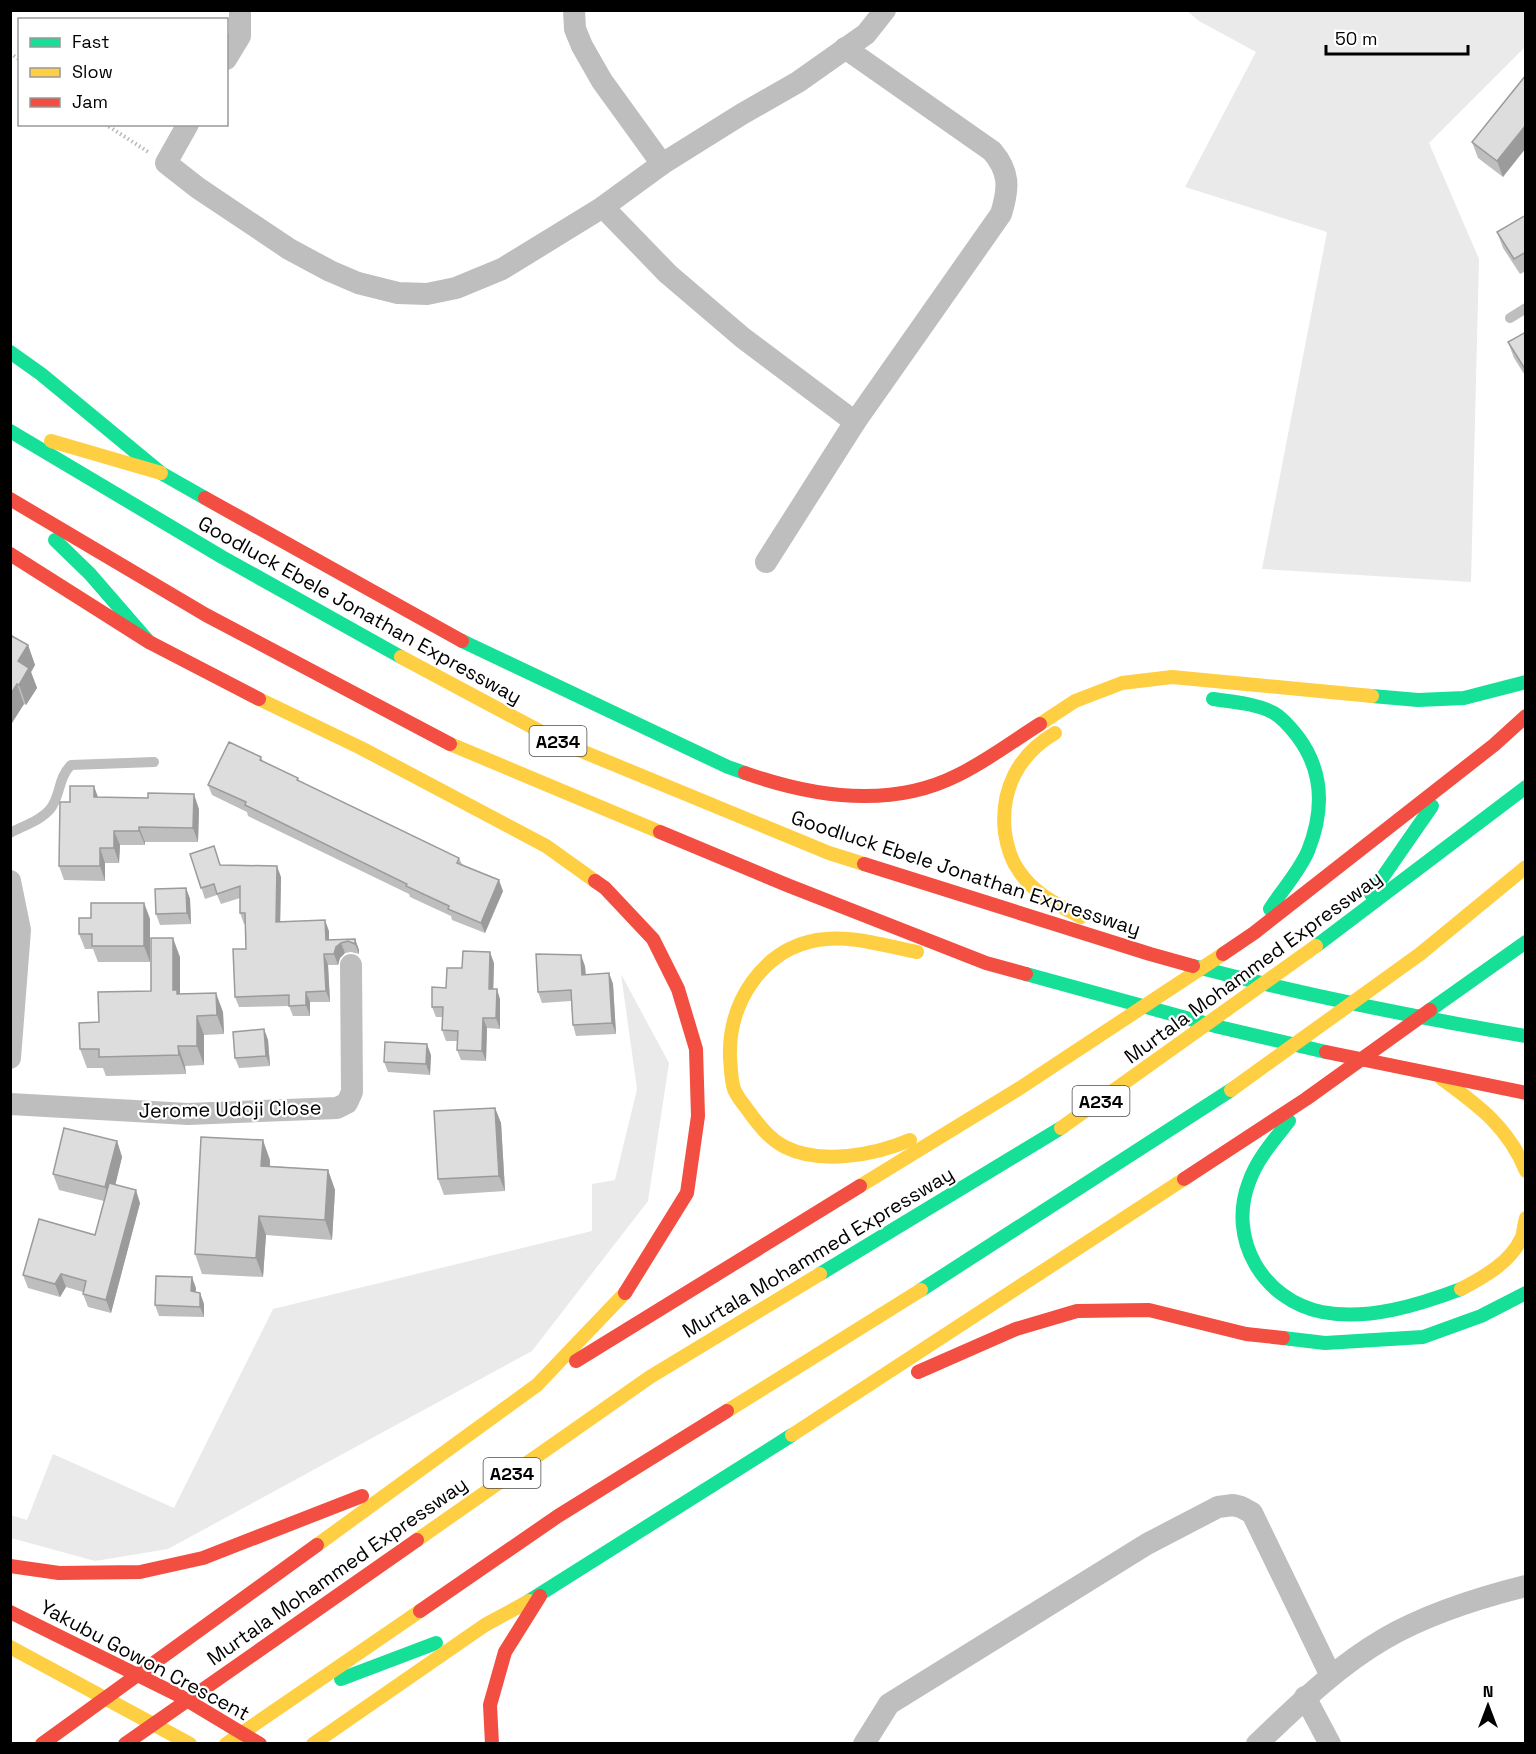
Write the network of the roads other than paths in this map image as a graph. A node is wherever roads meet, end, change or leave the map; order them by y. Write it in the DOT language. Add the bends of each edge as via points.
graph roads {
  1 [pos="240,10"];
  2 [pos="574,10"];
  3 [pos="885,10"];
  4 [pos="845,48"];
  5 [pos="228,56"];
  6 [pos="187,126"];
  7 [pos="662,164"];
  8 [pos="603,207"];
  9 [pos="1526,308"];
  10 [pos="1510,318"];
  11 [pos="10,352"];
  12 [pos="855,422"];
  13 [pos="10,430"];
  14 [pos="161,473"];
  15 [pos="14,501"];
  16 [pos="10,554"];
  17 [pos="766,562"];
  18 [pos="462,641"];
  19 [pos="149,642"];
  20 [pos="487,666"];
  21 [pos="1526,682"];
  22 [pos="1200,698"];
  23 [pos="259,699"];
  24 [pos="528,709"];
  25 [pos="316,712"];
  26 [pos="1526,716"];
  27 [pos="1068,725"];
  28 [pos="404,734"];
  29 [pos="562,743"];
  30 [pos="457,748"];
  31 [pos="154,762"];
  32 [pos="1452,777"];
  33 [pos="1526,788"];
  34 [pos="10,833"];
  35 [pos="1526,867"];
  36 [pos="10,881"];
  37 [pos="1354,919"];
  38 [pos="1254,933"];
  39 [pos="1526,942"];
  40 [pos="1134,949"];
  41 [pos="986,963"];
  42 [pos="351,966"];
  43 [pos="1526,1035"];
  44 [pos="10,1058"];
  45 [pos="1436,1074"];
  46 [pos="1020,1088"];
  47 [pos="1526,1093"];
  48 [pos="1306,1099"];
  49 [pos="10,1104"];
  50 [pos="1526,1171"];
  51 [pos="1526,1218"];
  52 [pos="1526,1293"];
  53 [pos="537,1385"];
  54 [pos="847,1401"];
  55 [pos="405,1480"];
  56 [pos="10,1566"];
  57 [pos="1526,1586"];
  58 [pos="541,1594"];
  59 [pos="10,1612"];
  60 [pos="485,1625"];
  61 [pos="10,1647"];
  62 [pos="1331,1676"];
  63 [pos="294,1697"];
  64 [pos="1305,1697"];
  65 [pos="42,1743"];
  66 [pos="125,1743"];
  67 [pos="190,1743"];
  68 [pos="226,1743"];
  69 [pos="260,1743"];
  70 [pos="312,1743"];
  71 [pos="492,1743"];
  72 [pos="864,1743"];
  73 [pos="1257,1743"];
  74 [pos="1330,1743"];
  1 -- 5 [label="street" via="240,36"];
  2 -- 7 [label="street" via="575,29 582,46 602,81"];
  3 -- 4 [label="street" via="866,34"];
  4 -- 7 [label="street" via="798,82"];
  4 -- 12 [label="street" via="992,151 1003,164 1007,195 1001,214"];
  6 -- 8 [label="street" via="165,163 289,249 358,283 399,292 427,294 456,288 502,269"];
  7 -- 8 [label="street"];
  8 -- 12 [label="street" via="668,274 743,338"];
  9 -- 10 [label="lane"];
  11 -- 14 [label="main road, Goodluck Ebele Jonathan Expressway"];
  12 -- 17 [label="street"];
  13 -- 14 [label="main road"];
  13 -- 29 [label="main road, Goodluck Ebele Jonathan Expressway / A234" via="232,562"];
  14 -- 18 [label="main road, Goodluck Ebele Jonathan Expressway"];
  15 -- 19 [label="main road" via="90,574"];
  15 -- 30 [label="main road, A234" via="206,615"];
  16 -- 19 [label="main road"];
  18 -- 20 [label="main road"];
  18 -- 21 [label="main road" via="728,767 779,785 836,795 881,796 923,790 959,775 1075,701 1122,683 1172,677 1418,700 1464,698"];
  19 -- 23 [label="main road"];
  22 -- 38 [label="main road" via="1272,712 1302,741 1321,784 1321,808 1307,852"];
  23 -- 25 [label="main road"];
  23 -- 53 [label="main road" via="546,846 605,888 653,939 678,989 696,1048 698,1116 687,1193 629,1289"];
  24 -- 29 [label="main road"];
  26 -- 32 [label="main road, Murtala Mohammed Expressway"];
  27 -- 40 [label="main road" via="1027,753 1011,779 1004,812 1006,844 1017,870 1044,898"];
  28 -- 30 [label="main road"];
  29 -- 40 [label="main road, Goodluck Ebele Jonathan Expressway / A234" via="829,853"];
  30 -- 41 [label="main road, A234"];
  31 -- 34 [label="lane" via="71,765 63,773 52,807"];
  32 -- 37 [label="main road"];
  32 -- 38 [label="main road, Murtala Mohammed Expressway"];
  33 -- 37 [label="main road, Murtala Mohammed Expressway / A234"];
  35 -- 63 [label="main road" via="1420,954 1224,1095 965,1263 568,1510"];
  36 -- 44 [label="street" via="20,930"];
  37 -- 66 [label="main road, Murtala Mohammed Expressway / A234" via="1069,1124 650,1377"];
  38 -- 46 [label="main road, Murtala Mohammed Expressway"];
  39 -- 48 [label="main road"];
  40 -- 43 [label="main road, Goodluck Ebele Jonathan Expressway / A234" via="1278,988"];
  41 -- 45 [label="main road, A234" via="1219,1028"];
  41 -- 46 [label="main road" via="852,939 815,940 782,952 753,978 735,1012 729,1052 735,1091 756,1124 789,1149 828,1156 860,1156 903,1143"];
  42 -- 49 [label="street, Jerome Udoji Close" via="352,1092 347,1103 337,1108 188,1114"];
  45 -- 47 [label="main road, A234"];
  45 -- 50 [label="main road" via="1503,1128"];
  46 -- 53 [label="main road, Murtala Mohammed Expressway"];
  48 -- 51 [label="main road" via="1261,1156 1248,1183 1243,1208 1252,1262 1271,1286 1302,1307 1337,1314 1385,1311 1468,1286 1499,1265 1522,1237"];
  48 -- 54 [label="main road"];
  52 -- 54 [label="main road" via="1482,1316 1423,1337 1325,1343 1246,1334 1149,1310 1077,1311 1016,1329"];
  53 -- 55 [label="main road"];
  54 -- 58 [label="main road"];
  55 -- 56 [label="main road" via="203,1558 140,1572 60,1573"];
  55 -- 65 [label="main road"];
  57 -- 62 [label="street" via="1442,1612 1384,1639"];
  58 -- 60 [label="main road"];
  58 -- 71 [label="main road" via="505,1652 490,1705"];
  59 -- 69 [label="main road, Yakubu Gowon Crescent" via="180,1696"];
  60 -- 63 [label="main road"];
  60 -- 70 [label="main road"];
  61 -- 67 [label="main road"];
  62 -- 64 [label="street"];
  62 -- 72 [label="street" via="1252,1513 1233,1505 1218,1507 1147,1544 889,1704"];
  63 -- 68 [label="main road"];
  64 -- 73 [label="street"];
  64 -- 74 [label="street"];
}
